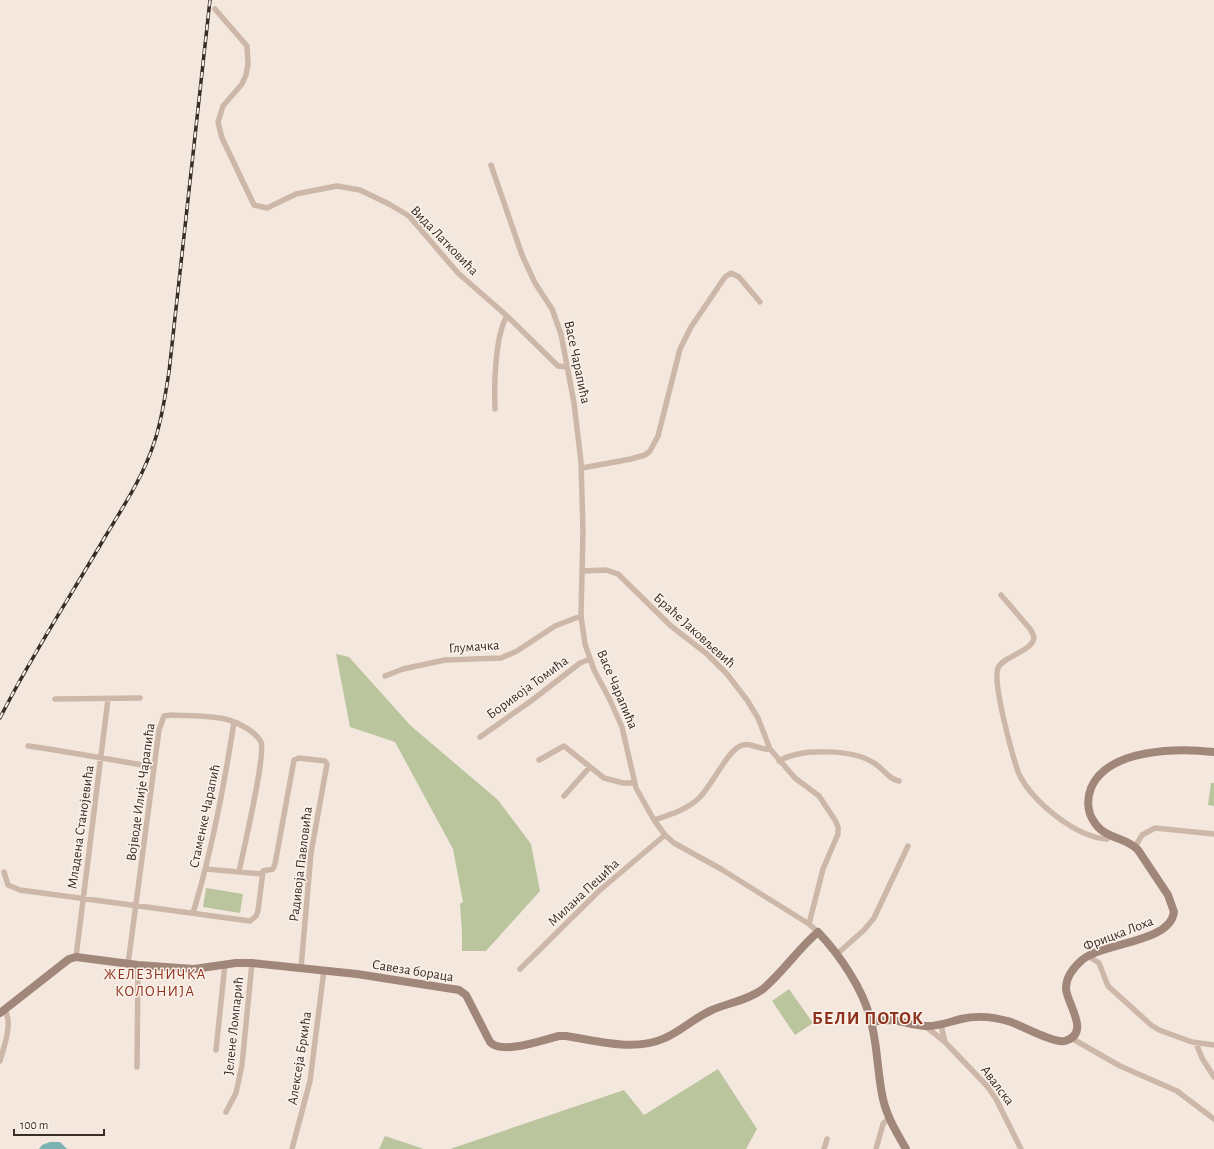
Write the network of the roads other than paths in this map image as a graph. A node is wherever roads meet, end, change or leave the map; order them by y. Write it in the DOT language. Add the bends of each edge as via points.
graph roads {
  1 [pos="215,9"];
  2 [pos="491,165"];
  3 [pos="760,302"];
  4 [pos="507,316"];
  5 [pos="568,367"];
  6 [pos="495,409"];
  7 [pos="582,468"];
  8 [pos="582,571"];
  9 [pos="1001,595"];
  10 [pos="581,616"];
  11 [pos="590,659"];
  12 [pos="385,676"];
  13 [pos="140,698"];
  14 [pos="55,699"];
  15 [pos="108,699"];
  16 [pos="234,722"];
  17 [pos="480,737"];
  18 [pos="28,746"];
  19 [pos="770,749"];
  20 [pos="1214,752"];
  21 [pos="101,758"];
  22 [pos="539,760"];
  23 [pos="779,761"];
  24 [pos="154,767"];
  25 [pos="589,768"];
  26 [pos="899,780"];
  27 [pos="634,783"];
  28 [pos="564,796"];
  29 [pos="654,820"];
  30 [pos="1214,834"];
  31 [pos="665,835"];
  32 [pos="1110,836"];
  33 [pos="908,846"];
  34 [pos="1135,846"];
  35 [pos="206,869"];
  36 [pos="4,872"];
  37 [pos="239,872"];
  38 [pos="262,874"];
  39 [pos="82,898"];
  40 [pos="136,905"];
  41 [pos="193,913"];
  42 [pos="809,924"];
  43 [pos="818,932"];
  44 [pos="837,954"];
  45 [pos="1088,956"];
  46 [pos="76,957"];
  47 [pos="252,963"];
  48 [pos="128,964"];
  49 [pos="225,964"];
  50 [pos="138,965"];
  51 [pos="301,968"];
  52 [pos="324,970"];
  53 [pos="520,970"];
  54 [pos="3,1012"];
  55 [pos="871,1022"];
  56 [pos="941,1025"];
  57 [pos="924,1026"];
  58 [pos="1071,1038"];
  59 [pos="945,1042"];
  60 [pos="1196,1043"];
  61 [pos="1214,1045"];
  62 [pos="216,1050"];
  63 [pos="0,1061"];
  64 [pos="138,1067"];
  65 [pos="1214,1077"];
  66 [pos="226,1112"];
  67 [pos="889,1118"];
  68 [pos="1214,1119"];
  69 [pos="827,1139"];
  70 [pos="292,1149"];
  71 [pos="824,1149"];
  72 [pos="876,1149"];
  73 [pos="906,1149"];
  74 [pos="1021,1149"];
  1 -- 4 [label="street, Вида Латковића" via="247,46 246,75 242,84 223,106 218,122 222,138 254,206 267,208 296,194 337,186 360,190 409,216 458,273"];
  2 -- 5 [label="street, Васе Чарапића" via="522,255 535,283 552,309 559,327"];
  3 -- 7 [label="street" via="737,275 725,277 691,327 680,349 658,436 650,452 631,460"];
  4 -- 5 [label="street, Вида Латковића" via="558,366"];
  4 -- 6 [label="street" via="499,337 494,389"];
  5 -- 7 [label="street, Васе Чарапића"];
  7 -- 8 [label="street, Васе Чарапића"];
  8 -- 10 [label="street, Васе Чарапића"];
  8 -- 19 [label="street, Браће Јаковљевић" via="606,570 618,574 671,626 718,664 747,700 758,718"];
  9 -- 32 [label="street" via="1034,637 1031,645 1002,663 997,672 999,692 1022,782 1045,807 1063,821 1092,836 1106,839"];
  10 -- 11 [label="street, Васе Чарапића"];
  10 -- 12 [label="street, Глумачка" via="555,626 517,651 501,658 445,660 403,669"];
  11 -- 17 [label="street, Боривоја Томића" via="580,663"];
  11 -- 27 [label="street, Васе Чарапића" via="622,726"];
  13 -- 15 [label="street"];
  14 -- 15 [label="street"];
  15 -- 21 [label="street, Младена Станојевића"];
  16 -- 24 [label="street, Војводе Илије Чарапића" via="168,714 164,716 159,730"];
  16 -- 35 [label="street, Стаменке Чарапић"];
  16 -- 37 [label="street, Војводе Илије Чарапића" via="257,738 262,752"];
  18 -- 21 [label="street, Младена Станојевића"];
  19 -- 23 [label="street, Браће Јаковљевић"];
  19 -- 29 [label="street" via="748,744 736,748 695,802"];
  20 -- 32 [label="street" via="1159,750 1118,763 1105,771 1094,783 1088,800 1092,819"];
  21 -- 24 [label="street"];
  21 -- 39 [label="street, Младена Станојевића"];
  22 -- 25 [label="street" via="564,746"];
  23 -- 26 [label="street" via="814,752 847,754 874,762 890,777"];
  23 -- 42 [label="street, Браће Јаковљевић" via="795,778 819,796 838,826 837,839 824,869"];
  24 -- 40 [label="street, Војводе Илије Чарапића"];
  25 -- 27 [label="street" via="608,780"];
  25 -- 28 [label="street"];
  27 -- 29 [label="street, Васе Чарапића"];
  29 -- 31 [label="street, Васе Чарапића"];
  30 -- 34 [label="street" via="1156,828 1142,835"];
  31 -- 42 [label="street, Васе Чарапића"];
  31 -- 53 [label="street, Милана Пецића" via="600,890"];
  32 -- 34 [label="street"];
  33 -- 44 [label="street" via="874,918"];
  34 -- 45 [label="street, Фрицка Лоха" via="1171,900 1174,918 1159,932"];
  35 -- 37 [label="street"];
  35 -- 41 [label="street, Стаменке Чарапић"];
  36 -- 39 [label="street, Младена Станојевића" via="8,885 14,888"];
  37 -- 38 [label="street"];
  38 -- 41 [label="street" via="258,912 252,919 248,921"];
  38 -- 51 [label="street, Радивоја Павловића" via="264,870 275,867 295,759 325,761 327,764 312,853"];
  39 -- 40 [label="street"];
  39 -- 46 [label="street, Младена Станојевића"];
  40 -- 41 [label="street"];
  40 -- 48 [label="street, Војводе Илије Чарапића"];
  42 -- 43 [label="street, Васе Чарапића"];
  43 -- 44 [label="street, Васе Чарапића"];
  43 -- 52 [label="street, Савеза бораца" via="758,993 700,1015 667,1037 645,1045 617,1044 566,1036 507,1048 495,1047 463,992"];
  44 -- 55 [label="street, Васе Чарапића" via="858,989"];
  45 -- 58 [label="street, Фрицка Лоха" via="1076,966 1067,983 1067,998 1077,1021 1076,1032"];
  45 -- 60 [label="street" via="1099,963 1108,986 1151,1025"];
  46 -- 48 [label="street, Савеза бораца"];
  46 -- 54 [label="street" via="69,959"];
  47 -- 49 [label="street, Савеза бораца"];
  47 -- 51 [label="street, Савеза бораца"];
  47 -- 66 [label="street, Јелене Ломпарић" via="242,1065 236,1093"];
  48 -- 50 [label="street, Савеза бораца"];
  49 -- 50 [label="street, Савеза бораца" via="194,969"];
  49 -- 62 [label="street"];
  50 -- 64 [label="street"];
  51 -- 52 [label="street, Савеза бораца"];
  52 -- 70 [label="street, Алексеја Бркића" via="310,1077"];
  54 -- 63 [label="street" via="8,1017 8,1025"];
  55 -- 57 [label="street, Авалска" via="894,1020"];
  55 -- 67 [label="street, Васе Чарапића" via="883,1099"];
  56 -- 57 [label="street, Авалска"];
  56 -- 58 [label="street" via="963,1019 991,1017 1061,1042"];
  56 -- 59 [label="street, Авалска"];
  57 -- 59 [label="street, Авалска"];
  58 -- 68 [label="street" via="1120,1066 1177,1091"];
  59 -- 74 [label="street, Авалска" via="996,1099"];
  60 -- 61 [label="street"];
  60 -- 65 [label="street"];
  67 -- 72 [label="street" via="883,1124"];
  67 -- 73 [label="street, Васе Чарапића"];
  69 -- 71 [label="street"];
}
